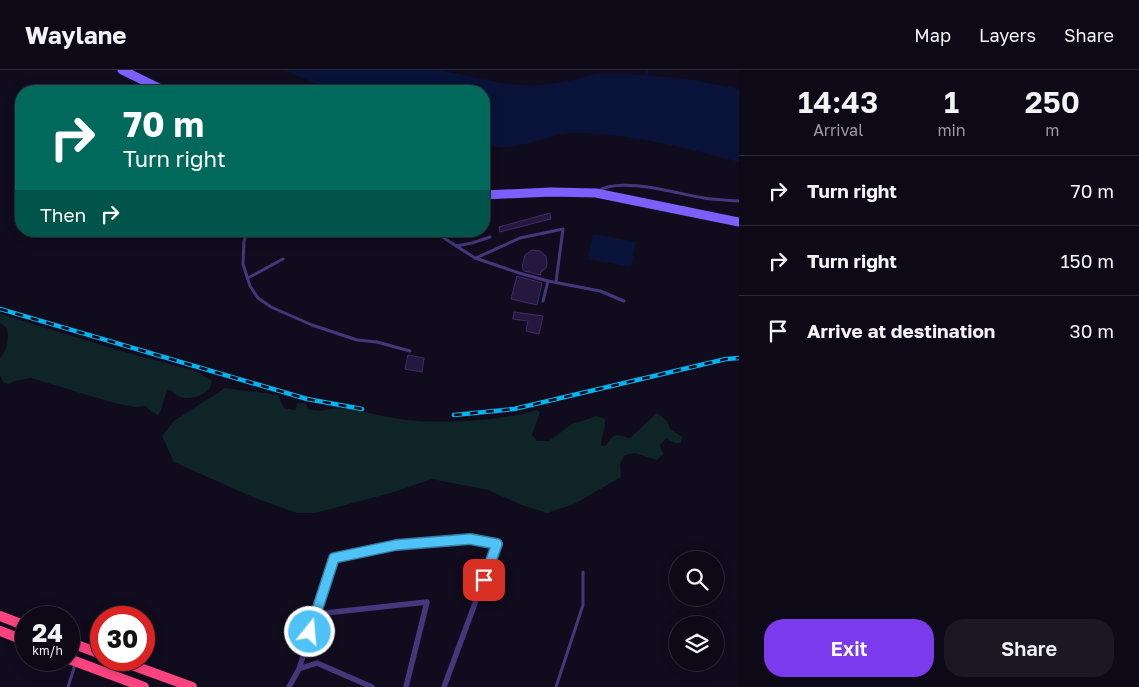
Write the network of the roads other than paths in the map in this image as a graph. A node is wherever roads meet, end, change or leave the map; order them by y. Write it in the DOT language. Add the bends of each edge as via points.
graph roads {
  1 [pos="122,70"];
  2 [pos="152,85"];
  3 [pos="596,193"];
  4 [pos="490,195"];
  5 [pos="739,201"];
  6 [pos="739,222"];
  7 [pos="246,237"];
  8 [pos="441,237"];
  9 [pos="487,237"];
  10 [pos="455,247"];
  11 [pos="475,258"];
  12 [pos="283,259"];
  13 [pos="248,278"];
  14 [pos="548,281"];
  15 [pos="556,282"];
  16 [pos="543,301"];
  17 [pos="624,301"];
  18 [pos="410,351"];
  19 [pos="583,572"];
  20 [pos="316,614"];
  21 [pos="0,616"];
  22 [pos="15,622"];
  23 [pos="0,631"];
  24 [pos="15,637"];
  25 [pos="80,663"];
  26 [pos="299,669"];
  27 [pos="70,671"];
  28 [pos="148,671"];
  29 [pos="68,687"];
  30 [pos="144,687"];
  31 [pos="192,687"];
  32 [pos="289,687"];
  33 [pos="372,687"];
  34 [pos="406,687"];
  35 [pos="444,687"];
  36 [pos="556,687"];
  1 -- 2 [label="street"];
  3 -- 4 [label="street"];
  3 -- 5 [label="lane" via="604,187 622,186"];
  3 -- 6 [label="street"];
  7 -- 13 [label="lane" via="243,264"];
  8 -- 10 [label="lane"];
  9 -- 10 [label="lane"];
  10 -- 11 [label="lane"];
  11 -- 14 [label="lane"];
  11 -- 15 [label="lane" via="520,238 563,229"];
  12 -- 13 [label="lane"];
  13 -- 18 [label="lane" via="258,298 271,308 350,338"];
  14 -- 15 [label="lane"];
  14 -- 16 [label="lane"];
  15 -- 17 [label="lane" via="600,291"];
  19 -- 36 [label="lane" via="584,605"];
  20 -- 26 [label="street"];
  20 -- 34 [label="street" via="426,602"];
  20 -- 35 [label="street" via="334,558 396,545 470,539 497,544"];
  21 -- 22 [label="highway"];
  23 -- 24 [label="highway"];
  25 -- 30 [label="highway"];
  26 -- 32 [label="street"];
  26 -- 33 [label="street" via="317,663"];
  27 -- 29 [label="lane"];
  28 -- 31 [label="highway"];
}
